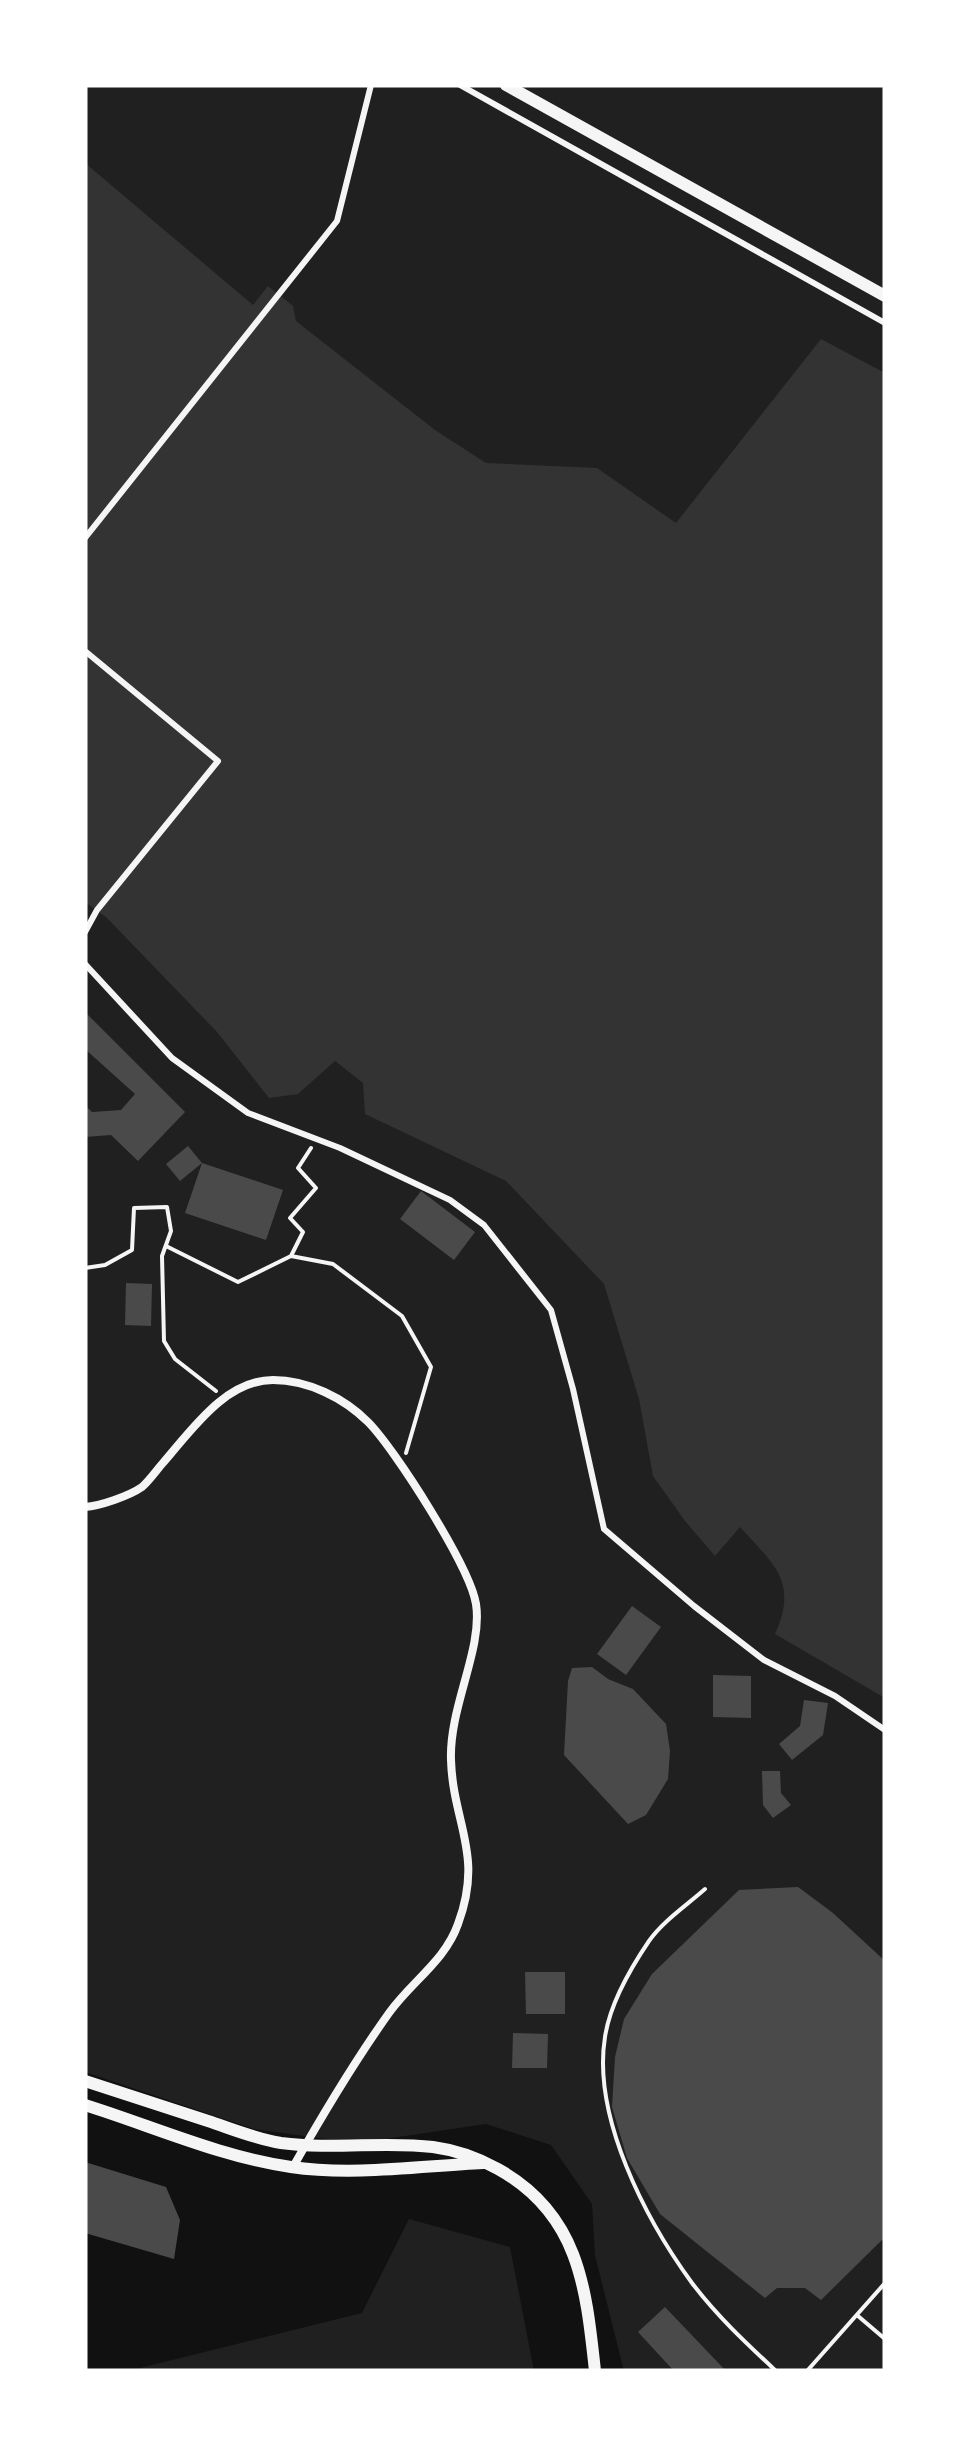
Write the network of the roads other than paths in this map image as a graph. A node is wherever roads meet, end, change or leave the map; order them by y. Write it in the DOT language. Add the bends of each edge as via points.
graph roads {
  1 [pos="371,85"];
  2 [pos="460,85"];
  3 [pos="506,85"];
  4 [pos="885,296"];
  5 [pos="885,323"];
  6 [pos="85,538"];
  7 [pos="85,651"];
  8 [pos="85,932"];
  9 [pos="85,964"];
  10 [pos="85,1506"];
  11 [pos="885,1730"];
  12 [pos="704,1889"];
  13 [pos="85,2081"];
  14 [pos="85,2105"];
  15 [pos="305,2145"];
  16 [pos="488,2163"];
  17 [pos="293,2167"];
  18 [pos="885,2283"];
  19 [pos="857,2315"];
  20 [pos="885,2339"];
  21 [pos="595,2371"];
  22 [pos="776,2371"];
  23 [pos="808,2371"];
  1 -- 6 [label="street" via="337,221"];
  2 -- 5 [label="street"];
  3 -- 4 [label="highway"];
  7 -- 8 [label="street" via="218,761"];
  9 -- 11 [label="street" via="172,1058 248,1112 450,1200 484,1225 551,1310 604,1529 764,1660"];
  10 -- 15 [label="street" via="142,1487 204,1416 240,1387 272,1380 318,1387 368,1421 462,1565 476,1604 452,1738 469,1878 458,1925 434,1966 390,2012"];
  12 -- 22 [label="lane" via="651,1938 619,1992 605,2037 604,2078 611,2123 652,2216 691,2281"];
  13 -- 15 [label="highway" via="260,2138"];
  14 -- 17 [label="highway"];
  15 -- 16 [label="highway" via="434,2147"];
  15 -- 17 [label="street"];
  16 -- 17 [label="highway"];
  16 -- 21 [label="highway" via="520,2181 562,2228 584,2289"];
  18 -- 19 [label="lane"];
  19 -- 20 [label="lane"];
  19 -- 23 [label="lane"];
}
